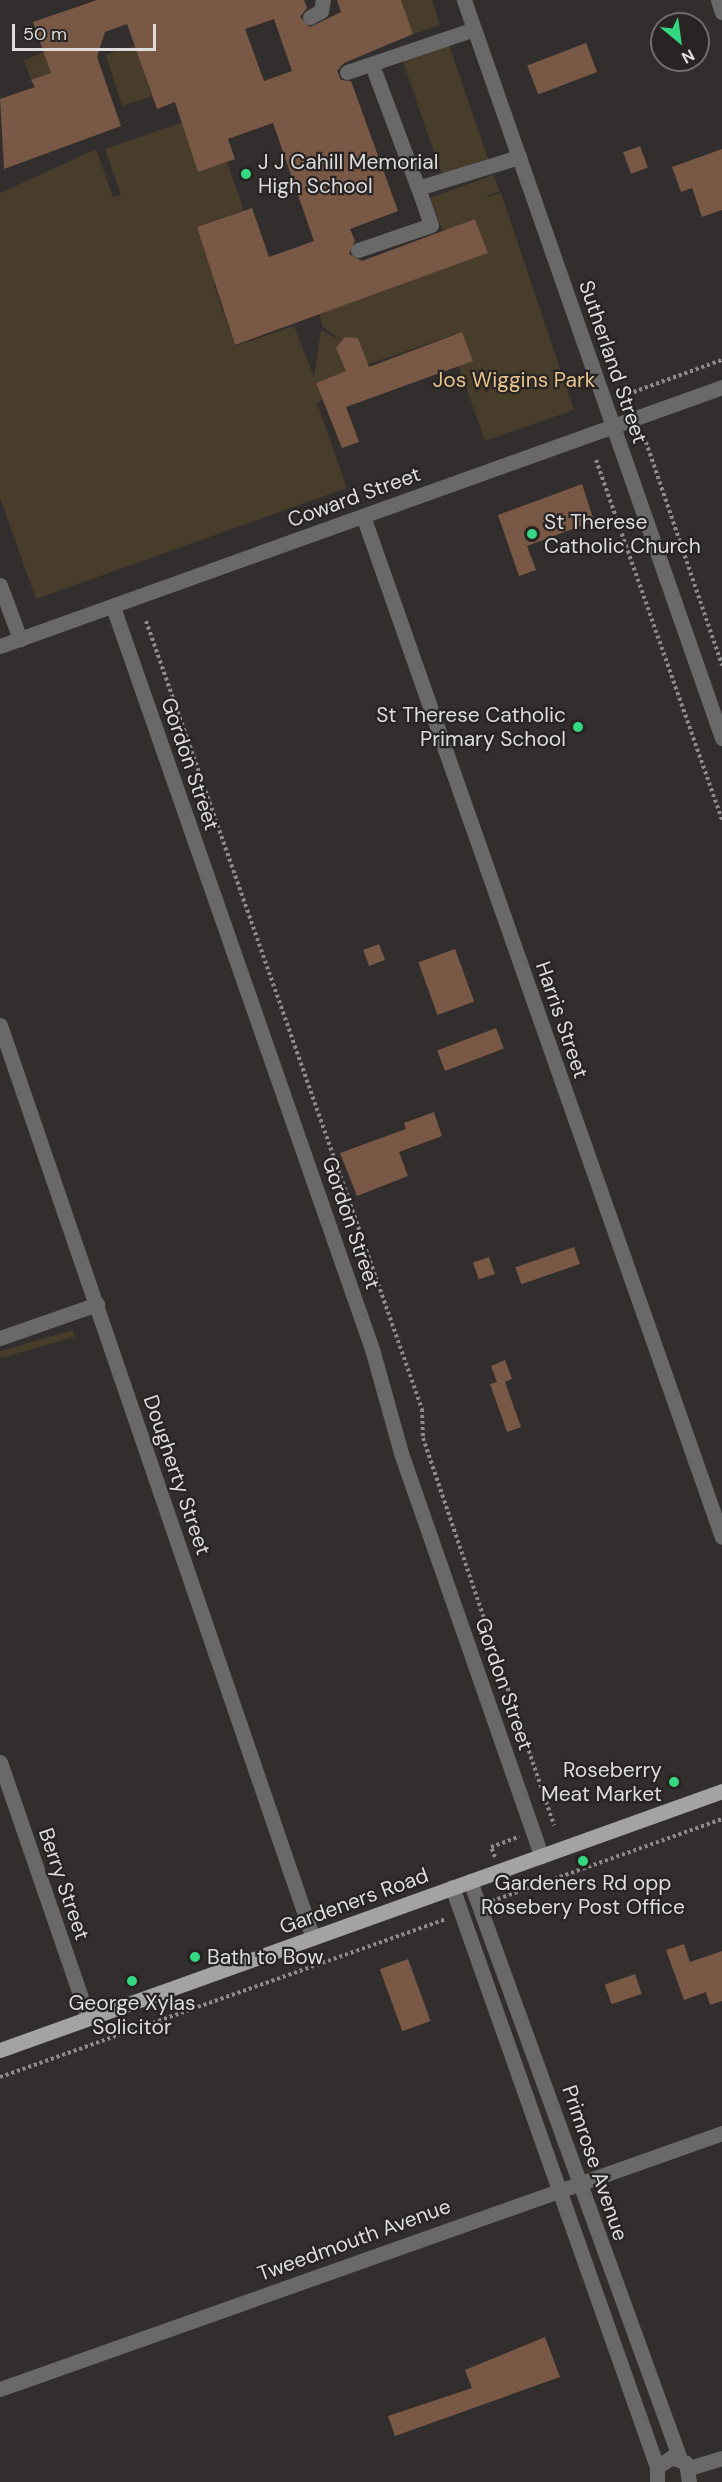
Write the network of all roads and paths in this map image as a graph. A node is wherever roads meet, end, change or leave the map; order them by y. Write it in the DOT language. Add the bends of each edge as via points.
graph roads {
  1 [pos="323,0"];
  2 [pos="464,0"];
  3 [pos="718,0"];
  4 [pos="722,12"];
  5 [pos="310,17"];
  6 [pos="474,29"];
  7 [pos="347,72"];
  8 [pos="375,73"];
  9 [pos="519,157"];
  10 [pos="418,188"];
  11 [pos="358,250"];
  12 [pos="722,360"];
  13 [pos="722,387"];
  14 [pos="628,394"];
  15 [pos="614,427"];
  16 [pos="646,442"];
  17 [pos="596,460"];
  18 [pos="363,516"];
  19 [pos="0,585"];
  20 [pos="113,607"];
  21 [pos="146,621"];
  22 [pos="20,639"];
  23 [pos="0,646"];
  24 [pos="722,665"];
  25 [pos="722,738"];
  26 [pos="722,820"];
  27 [pos="0,1025"];
  28 [pos="97,1304"];
  29 [pos="0,1338"];
  30 [pos="722,1537"];
  31 [pos="0,1762"];
  32 [pos="722,1791"];
  33 [pos="722,1819"];
  34 [pos="554,1825"];
  35 [pos="533,1832"];
  36 [pos="491,1847"];
  37 [pos="541,1856"];
  38 [pos="470,1881"];
  39 [pos="452,1887"];
  40 [pos="479,1906"];
  41 [pos="461,1913"];
  42 [pos="313,1938"];
  43 [pos="505,1978"];
  44 [pos="487,1984"];
  45 [pos="88,2018"];
  46 [pos="0,2050"];
  47 [pos="539,2068"];
  48 [pos="519,2075"];
  49 [pos="0,2077"];
  50 [pos="722,2133"];
  51 [pos="580,2184"];
  52 [pos="560,2189"];
  53 [pos="627,2318"];
  54 [pos="609,2325"];
  55 [pos="0,2390"];
  56 [pos="722,2458"];
  57 [pos="686,2470"];
  58 [pos="655,2478"];
  1 -- 5 [label="street" via="321,11"];
  2 -- 6 [label="street, Sutherland Street"];
  3 -- 4 [label="street"];
  6 -- 7 [label="street"];
  6 -- 9 [label="street, Sutherland Street"];
  8 -- 10 [label="street"];
  9 -- 10 [label="street"];
  9 -- 15 [label="street, Sutherland Street"];
  10 -- 11 [label="street" via="431,225"];
  12 -- 14 [label="path"];
  13 -- 15 [label="street, Coward Street"];
  15 -- 18 [label="street, Coward Street"];
  15 -- 25 [label="street, Sutherland Street"];
  16 -- 24 [label="path, Sutherland Street"];
  17 -- 26 [label="path"];
  18 -- 20 [label="street, Coward Street"];
  18 -- 30 [label="street, Harris Street"];
  19 -- 22 [label="street"];
  20 -- 22 [label="street, Coward Street"];
  20 -- 35 [label="street, Gordon Street" via="372,1349 401,1453"];
  21 -- 34 [label="path, Gordon Street" via="422,1409 423,1438"];
  22 -- 23 [label="street, Coward Street"];
  27 -- 28 [label="street, Dougherty Street"];
  28 -- 29 [label="street"];
  28 -- 42 [label="street, Dougherty Street"];
  31 -- 45 [label="street, Berry Street"];
  32 -- 37 [label="main road, Gardeners Road"];
  33 -- 40 [label="path"];
  35 -- 36 [label="path"];
  35 -- 37 [label="street, Gordon Street"];
  37 -- 38 [label="main road, Gardeners Road"];
  38 -- 39 [label="main road, Gardeners Road"];
  38 -- 40 [label="street, Primrose Avenue"];
  39 -- 41 [label="street, Primrose Avenue"];
  39 -- 42 [label="main road, Gardeners Road"];
  40 -- 43 [label="street, Primrose Avenue"];
  41 -- 44 [label="street, Primrose Avenue"];
  41 -- 49 [label="path"];
  42 -- 45 [label="main road, Gardeners Road"];
  43 -- 44 [label="street"];
  43 -- 47 [label="street, Primrose Avenue"];
  44 -- 48 [label="street, Primrose Avenue"];
  45 -- 46 [label="main road, Gardeners Road"];
  47 -- 48 [label="street"];
  47 -- 51 [label="street, Primrose Avenue"];
  48 -- 52 [label="street, Primrose Avenue"];
  50 -- 51 [label="street, Tweedmouth Avenue"];
  51 -- 52 [label="street, Tweedmouth Avenue"];
  51 -- 53 [label="street, Primrose Avenue"];
  52 -- 54 [label="street, Primrose Avenue"];
  52 -- 55 [label="street, Tweedmouth Avenue"];
  53 -- 54 [label="street"];
  53 -- 57 [label="street, Primrose Avenue"];
  54 -- 58 [label="street, Primrose Avenue"];
  56 -- 57 [label="street"];
  57 -- 58 [label="street" via="672,2457"];
}
